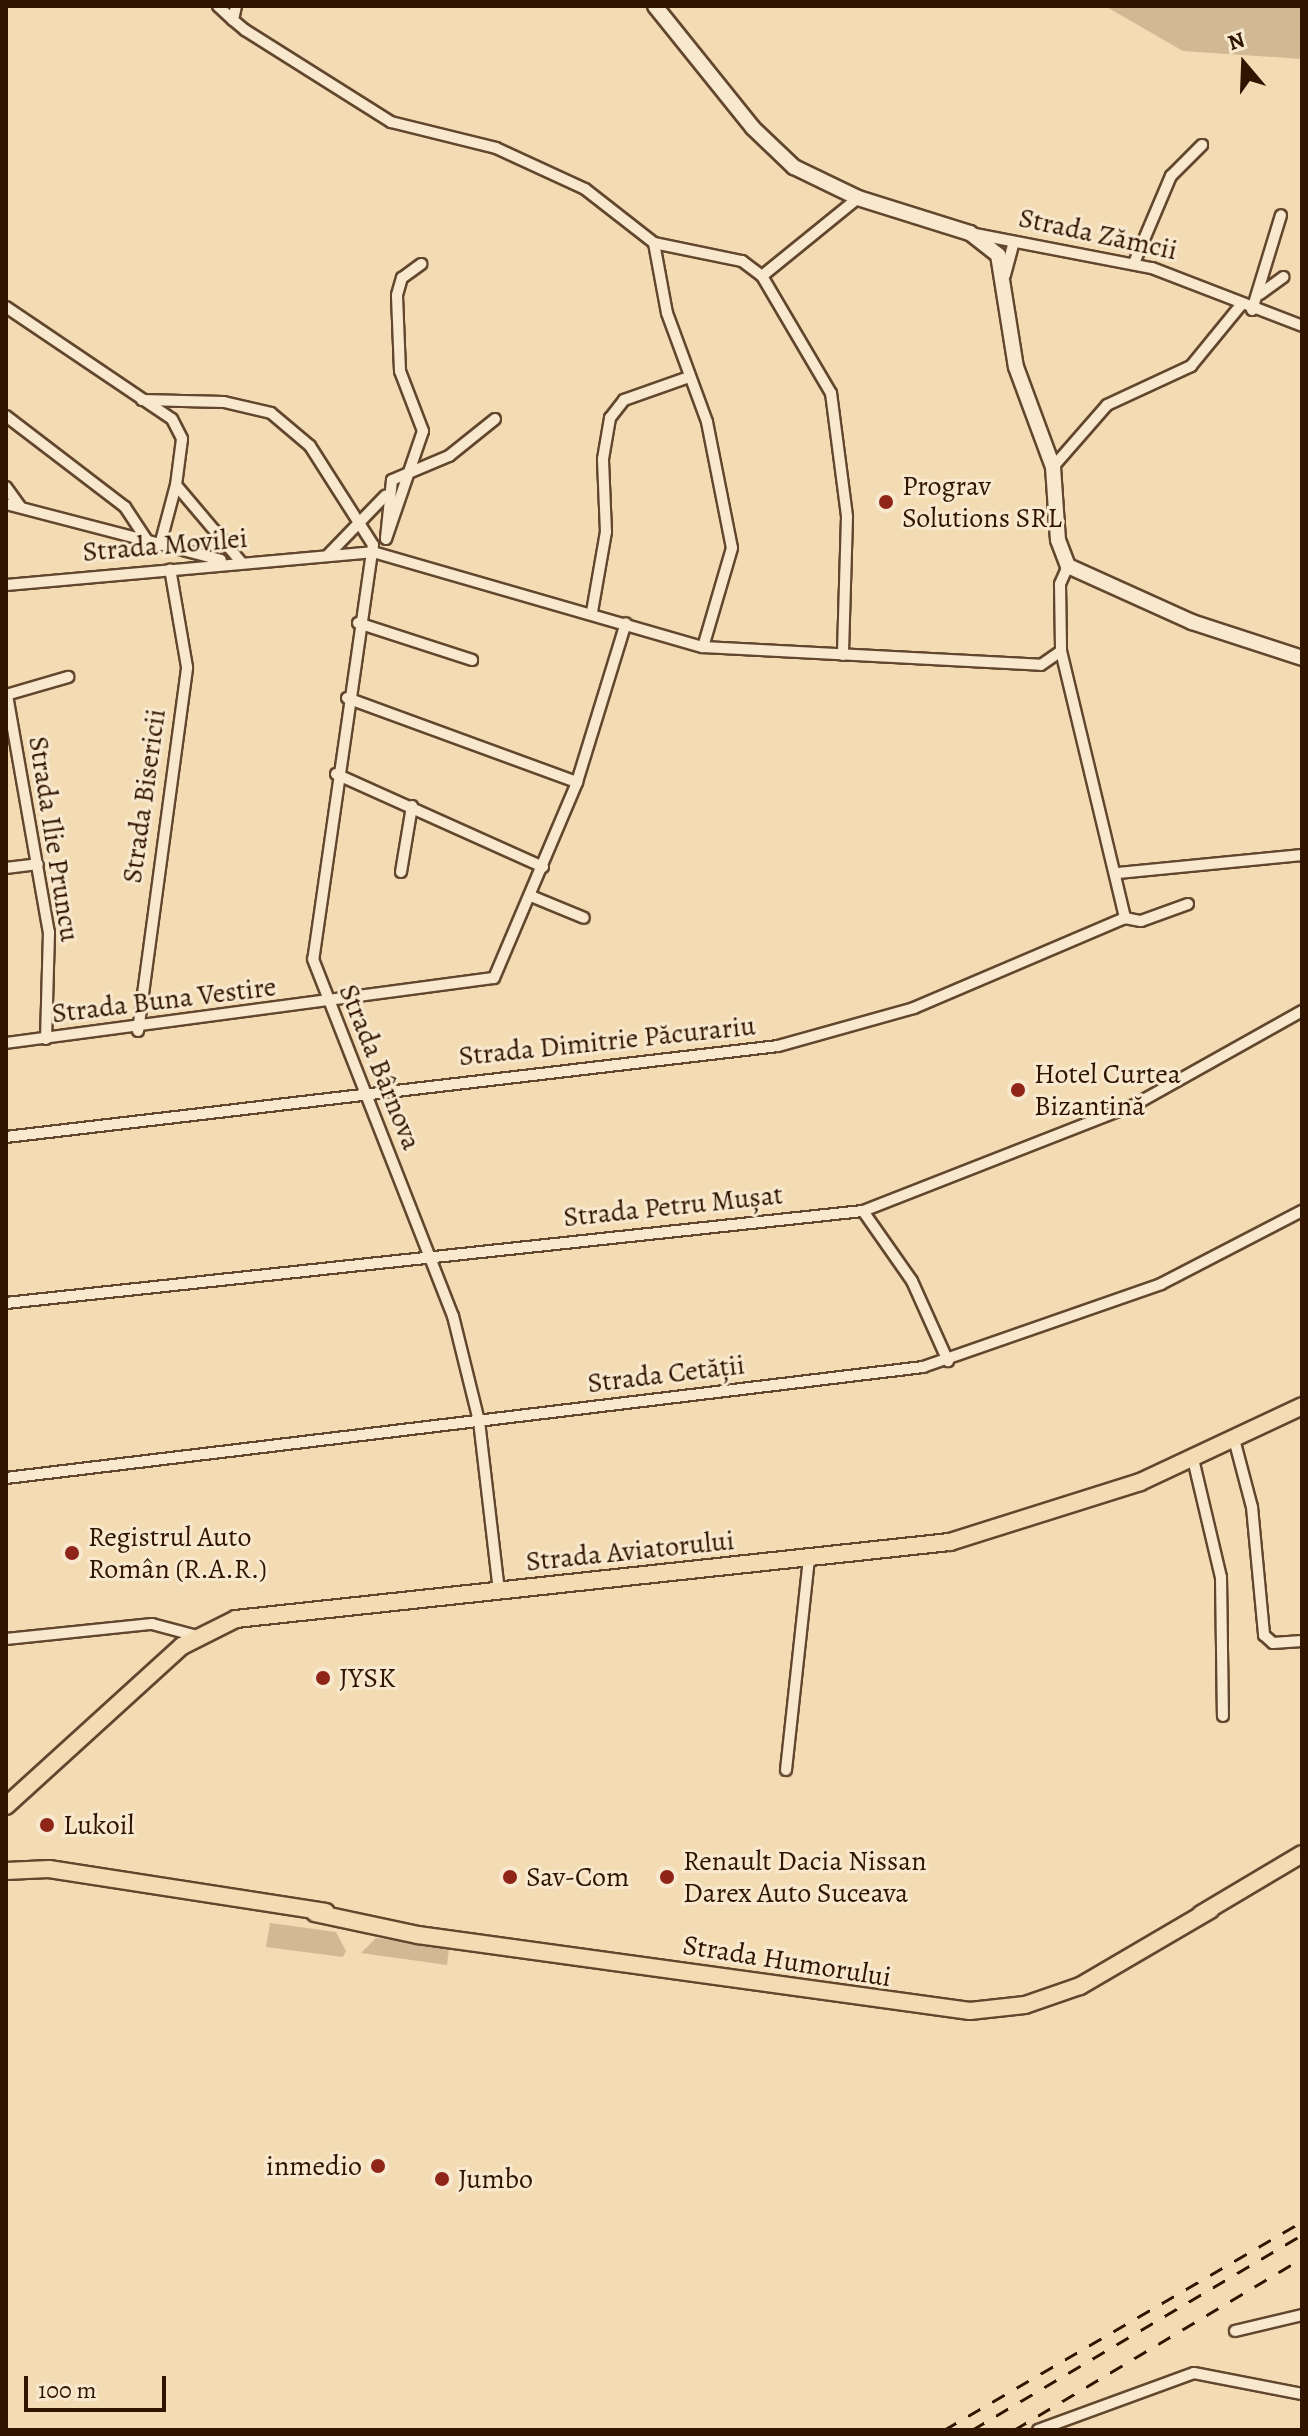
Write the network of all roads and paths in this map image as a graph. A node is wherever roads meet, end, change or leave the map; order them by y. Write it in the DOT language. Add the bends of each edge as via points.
graph roads {
  1 [pos="218,6"];
  2 [pos="236,6"];
  3 [pos="655,6"];
  4 [pos="233,20"];
  5 [pos="1202,145"];
  6 [pos="858,198"];
  7 [pos="1281,215"];
  8 [pos="970,233"];
  9 [pos="1014,242"];
  10 [pos="654,243"];
  11 [pos="1134,263"];
  12 [pos="421,264"];
  13 [pos="1005,275"];
  14 [pos="762,276"];
  15 [pos="1283,277"];
  16 [pos="1260,294"];
  17 [pos="6,307"];
  18 [pos="1247,308"];
  19 [pos="1302,326"];
  20 [pos="689,377"];
  21 [pos="142,400"];
  22 [pos="6,416"];
  23 [pos="495,419"];
  24 [pos="415,465"];
  25 [pos="1053,467"];
  26 [pos="176,485"];
  27 [pos="6,487"];
  28 [pos="385,496"];
  29 [pos="6,504"];
  30 [pos="20,506"];
  31 [pos="357,520"];
  32 [pos="386,539"];
  33 [pos="148,542"];
  34 [pos="160,545"];
  35 [pos="378,552"];
  36 [pos="329,554"];
  37 [pos="226,562"];
  38 [pos="241,562"];
  39 [pos="1068,566"];
  40 [pos="170,569"];
  41 [pos="6,585"];
  42 [pos="592,612"];
  43 [pos="358,623"];
  44 [pos="626,623"];
  45 [pos="703,647"];
  46 [pos="1061,651"];
  47 [pos="843,655"];
  48 [pos="1302,658"];
  49 [pos="472,660"];
  50 [pos="68,677"];
  51 [pos="6,695"];
  52 [pos="347,698"];
  53 [pos="336,774"];
  54 [pos="577,782"];
  55 [pos="412,806"];
  56 [pos="1302,855"];
  57 [pos="38,864"];
  58 [pos="543,867"];
  59 [pos="6,868"];
  60 [pos="401,872"];
  61 [pos="1118,873"];
  62 [pos="531,896"];
  63 [pos="1188,904"];
  64 [pos="584,918"];
  65 [pos="1125,918"];
  66 [pos="327,1004"];
  67 [pos="1302,1011"];
  68 [pos="138,1031"];
  69 [pos="46,1039"];
  70 [pos="6,1043"];
  71 [pos="364,1093"];
  72 [pos="6,1137"];
  73 [pos="863,1211"];
  74 [pos="1302,1211"];
  75 [pos="430,1257"];
  76 [pos="6,1303"];
  77 [pos="948,1361"];
  78 [pos="1302,1406"];
  79 [pos="479,1421"];
  80 [pos="1234,1439"];
  81 [pos="1193,1459"];
  82 [pos="6,1478"];
  83 [pos="809,1559"];
  84 [pos="499,1591"];
  85 [pos="197,1636"];
  86 [pos="6,1639"];
  87 [pos="1302,1641"];
  88 [pos="1223,1716"];
  89 [pos="786,1770"];
  90 [pos="6,1806"];
  91 [pos="1302,1854"];
  92 [pos="6,1862"];
  93 [pos="49,1869"];
  94 [pos="6,1871"];
  95 [pos="1302,2315"];
  96 [pos="1235,2331"];
  97 [pos="1302,2394"];
  98 [pos="1038,2430"];
  1 -- 4 [label="street"];
  2 -- 4 [label="street"];
  3 -- 6 [label="main road, Strada Zămcii" via="782,157"];
  4 -- 10 [label="street" via="391,122 479,143 560,177"];
  5 -- 11 [label="street" via="1171,176"];
  6 -- 8 [label="main road, Strada Zămcii"];
  6 -- 14 [label="street"];
  7 -- 16 [label="street"];
  8 -- 9 [label="street, Strada Zămcii"];
  8 -- 13 [label="main road, Strada Zămcii" via="998,255"];
  9 -- 11 [label="street, Strada Zămcii"];
  9 -- 13 [label="street"];
  10 -- 14 [label="street" via="742,261"];
  10 -- 20 [label="street"];
  11 -- 18 [label="street, Strada Zămcii"];
  12 -- 24 [label="street" via="402,278 397,295 400,371 423,431"];
  13 -- 25 [label="main road, Strada Zămcii" via="1014,357"];
  14 -- 47 [label="street" via="831,393 847,517"];
  15 -- 16 [label="street"];
  16 -- 18 [label="street"];
  17 -- 21 [label="street"];
  18 -- 19 [label="street, Strada Zămcii"];
  18 -- 25 [label="street" via="1191,366 1107,405"];
  20 -- 42 [label="street" via="624,400 610,418 603,459 606,532"];
  20 -- 45 [label="street" via="707,422 732,548"];
  21 -- 26 [label="street" via="179,428"];
  21 -- 31 [label="street" via="224,402 271,413 310,446"];
  22 -- 33 [label="street" via="125,507"];
  23 -- 24 [label="street" via="449,456"];
  24 -- 28 [label="street" via="392,480"];
  24 -- 32 [label="street"];
  25 -- 39 [label="main road, Strada Zămcii" via="1058,540"];
  26 -- 34 [label="street"];
  26 -- 38 [label="street"];
  27 -- 30 [label="street"];
  28 -- 31 [label="street"];
  28 -- 32 [label="street"];
  29 -- 30 [label="street"];
  30 -- 33 [label="street"];
  31 -- 35 [label="street"];
  31 -- 36 [label="street"];
  32 -- 35 [label="street, Strada Bârnova"];
  33 -- 34 [label="street"];
  34 -- 37 [label="street"];
  35 -- 36 [label="street, Strada Movilei"];
  35 -- 42 [label="street, Strada Movilei"];
  35 -- 43 [label="street, Strada Bârnova"];
  36 -- 38 [label="street, Strada Movilei"];
  37 -- 38 [label="street, Strada Movilei"];
  37 -- 40 [label="street, Strada Movilei"];
  39 -- 46 [label="street" via="1060,584"];
  39 -- 48 [label="main road" via="1178,617"];
  40 -- 41 [label="street, Strada Movilei"];
  40 -- 68 [label="street, Strada Bisericii" via="187,667"];
  42 -- 44 [label="street, Strada Movilei"];
  43 -- 49 [label="street"];
  43 -- 52 [label="street, Strada Bârnova"];
  44 -- 45 [label="street, Strada Movilei"];
  44 -- 54 [label="street"];
  45 -- 47 [label="street, Strada Movilei"];
  46 -- 47 [label="street, Strada Movilei" via="1041,665"];
  46 -- 61 [label="street"];
  50 -- 51 [label="street, Strada Ilie Pruncu"];
  51 -- 57 [label="street, Strada Ilie Pruncu"];
  52 -- 53 [label="street, Strada Bârnova"];
  52 -- 54 [label="street"];
  53 -- 55 [label="street"];
  53 -- 66 [label="street, Strada Bârnova" via="312,945"];
  54 -- 58 [label="street"];
  55 -- 58 [label="street"];
  55 -- 60 [label="street"];
  56 -- 61 [label="street"];
  57 -- 59 [label="street"];
  57 -- 69 [label="street, Strada Ilie Pruncu" via="49,932"];
  58 -- 62 [label="street"];
  61 -- 65 [label="street"];
  62 -- 64 [label="street"];
  62 -- 66 [label="street, Strada Buna Vestire" via="489,981"];
  63 -- 65 [label="street, Strada Dimitrie Păcurariu" via="1141,921"];
  65 -- 71 [label="street, Strada Dimitrie Păcurariu" via="952,994 819,1038 671,1062"];
  66 -- 68 [label="street, Strada Buna Vestire"];
  66 -- 71 [label="street, Strada Bârnova"];
  67 -- 73 [label="street, Strada Petru Mușat" via="1138,1103"];
  68 -- 69 [label="street, Strada Buna Vestire"];
  69 -- 70 [label="street, Strada Buna Vestire"];
  71 -- 72 [label="street, Strada Dimitrie Păcurariu"];
  71 -- 75 [label="street, Strada Bârnova"];
  73 -- 75 [label="street, Strada Petru Mușat"];
  73 -- 77 [label="street" via="912,1281"];
  74 -- 77 [label="street, Strada Cetății" via="1161,1284"];
  75 -- 76 [label="street, Strada Petru Mușat"];
  75 -- 79 [label="street, Strada Bârnova"];
  77 -- 79 [label="street, Strada Cetății"];
  78 -- 80 [label="main road, Strada Aviatorului"];
  79 -- 82 [label="street, Strada Cetății"];
  79 -- 84 [label="street, Strada Bârnova"];
  80 -- 81 [label="main road, Strada Aviatorului"];
  80 -- 87 [label="street" via="1252,1507 1264,1635 1273,1643"];
  81 -- 83 [label="main road, Strada Aviatorului" via="973,1536"];
  81 -- 88 [label="street" via="1221,1577"];
  83 -- 84 [label="main road, Strada Aviatorului"];
  83 -- 89 [label="street"];
  84 -- 85 [label="main road, Strada Aviatorului" via="258,1615"];
  85 -- 86 [label="street" via="152,1624"];
  85 -- 90 [label="main road, Strada Aviatorului"];
  91 -- 93 [label="main road, Strada Humorului" via="1122,1963 1040,2001 948,2010 437,1934"];
  92 -- 93 [label="main road"];
  93 -- 94 [label="main road, Strada Humorului"];
  95 -- 96 [label="street"];
  97 -- 98 [label="street" via="1252,2382 1174,2376 1120,2405"];
}
